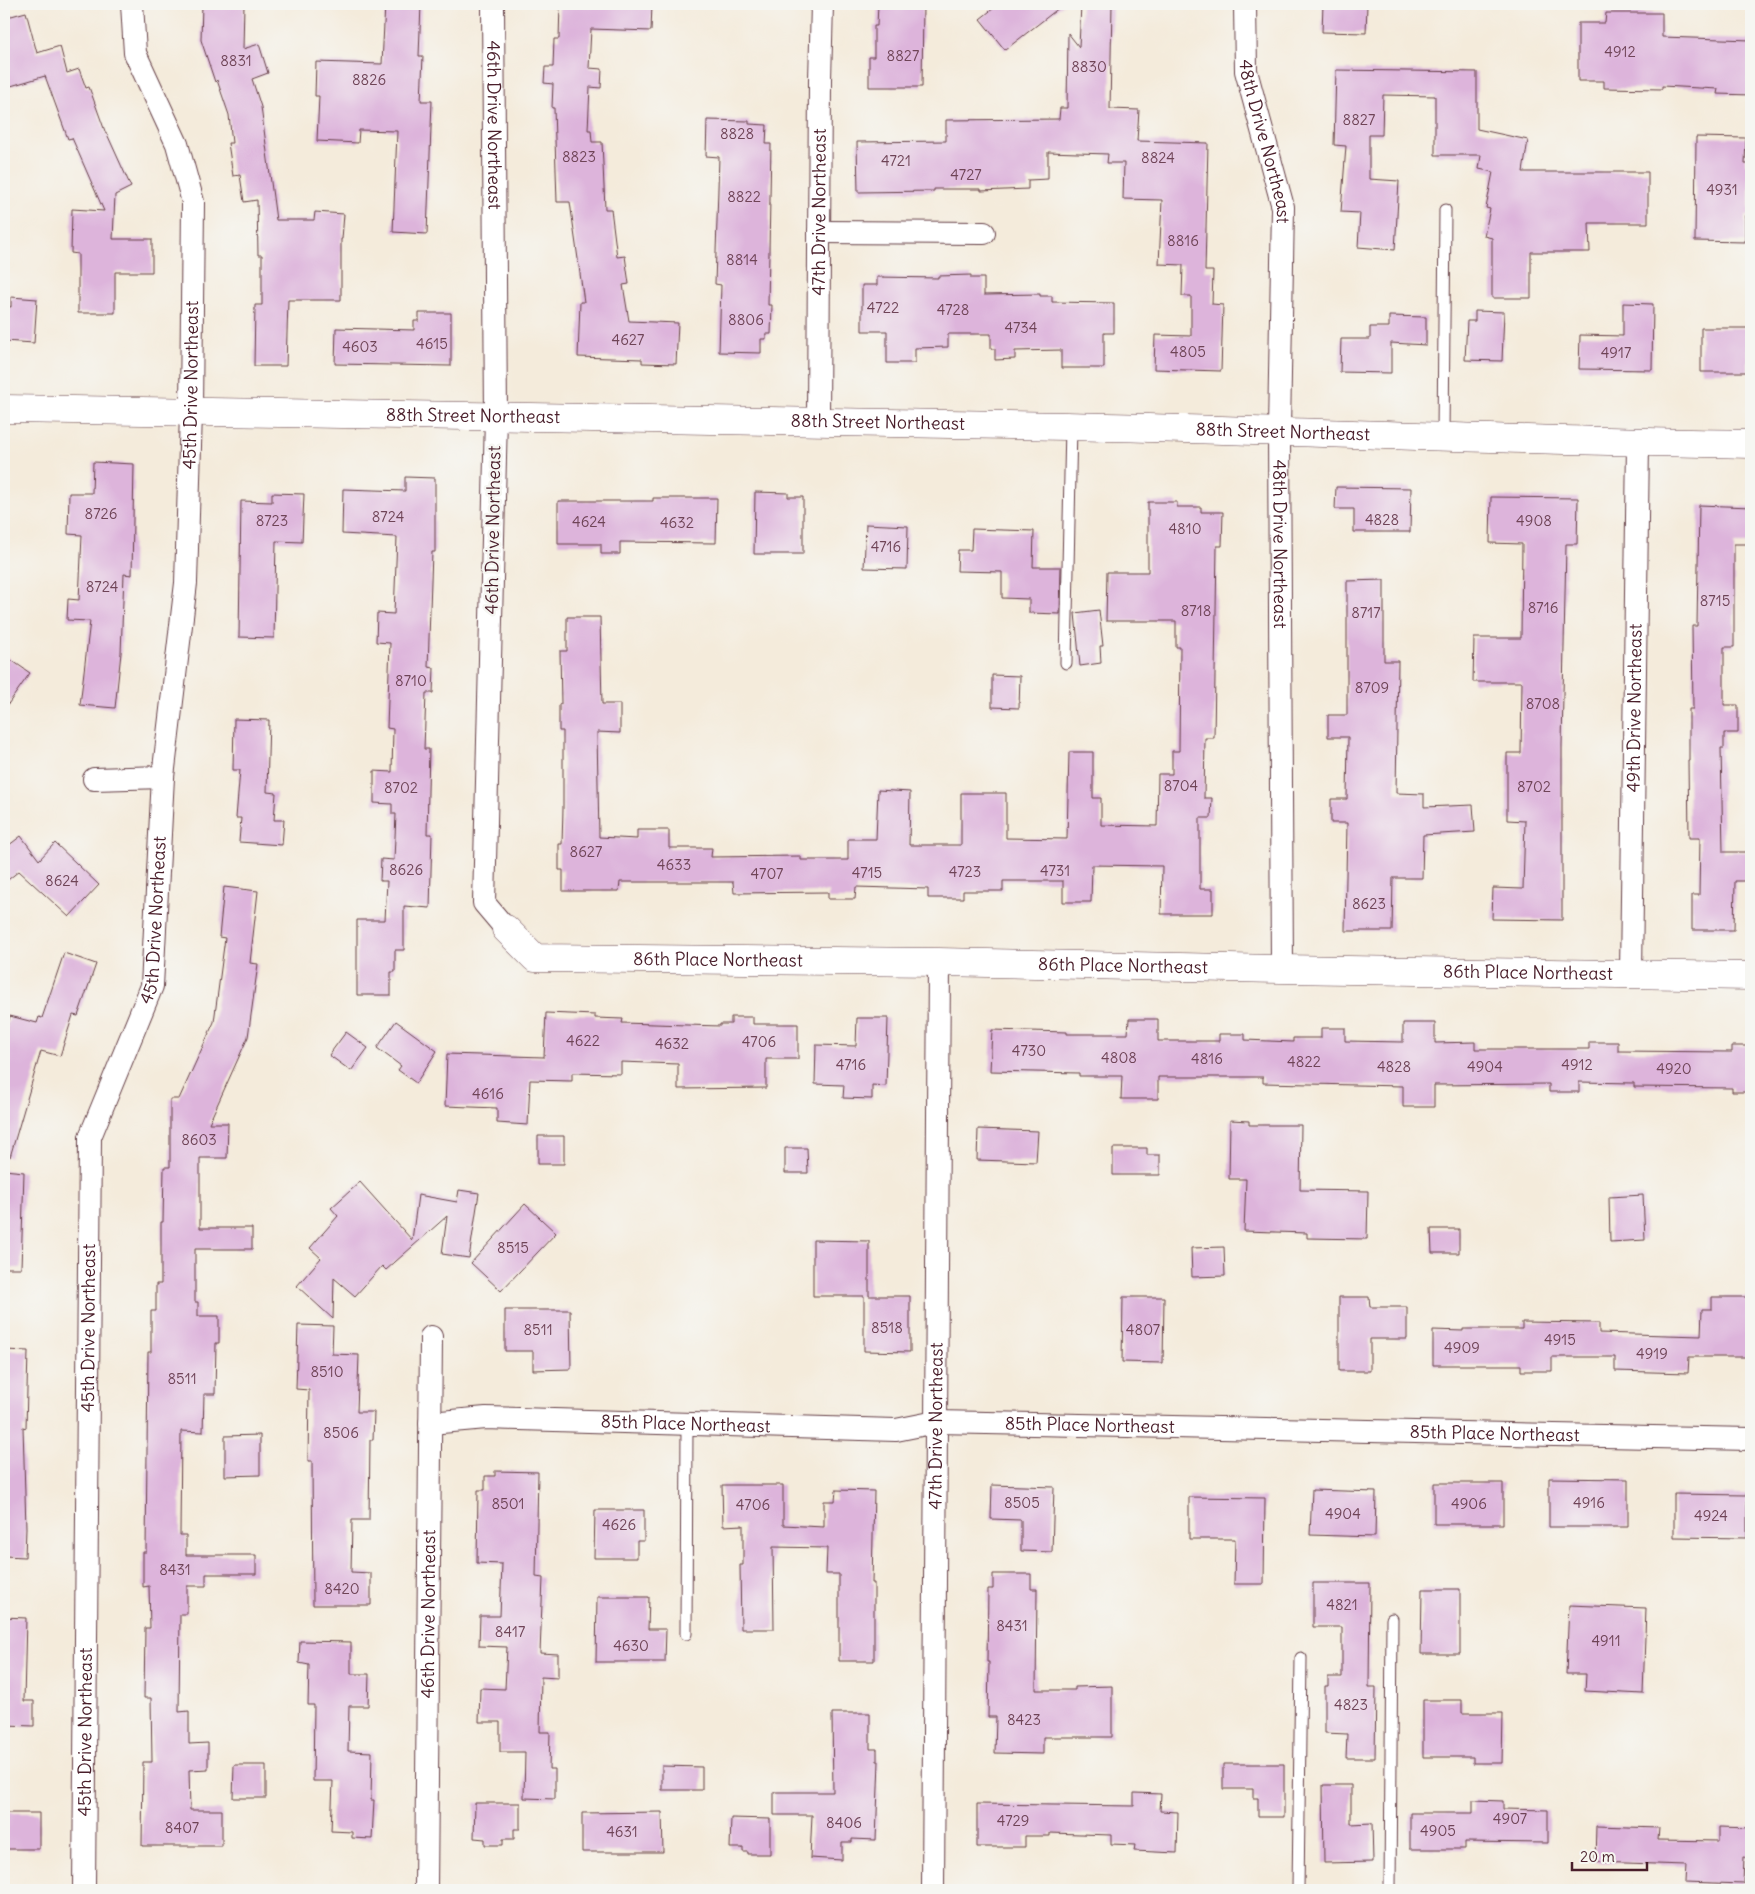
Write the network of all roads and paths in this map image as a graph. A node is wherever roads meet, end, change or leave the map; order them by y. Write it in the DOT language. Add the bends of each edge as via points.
graph roads {
  1 [pos="132,4"];
  2 [pos="494,4"];
  3 [pos="822,4"];
  4 [pos="1244,4"];
  5 [pos="1445,210"];
  6 [pos="819,232"];
  7 [pos="984,233"];
  8 [pos="4,409"];
  9 [pos="191,412"];
  10 [pos="496,417"];
  11 [pos="818,420"];
  12 [pos="1071,426"];
  13 [pos="1279,430"];
  14 [pos="1443,436"];
  15 [pos="1638,442"];
  16 [pos="1751,444"];
  17 [pos="1066,664"];
  18 [pos="163,777"];
  19 [pos="94,779"];
  20 [pos="506,929"];
  21 [pos="939,962"];
  22 [pos="1282,969"];
  23 [pos="1631,974"];
  24 [pos="1751,976"];
  25 [pos="431,1337"];
  26 [pos="936,1422"];
  27 [pos="430,1423"];
  28 [pos="687,1425"];
  29 [pos="1751,1439"];
  30 [pos="1392,1619"];
  31 [pos="686,1634"];
  32 [pos="1301,1658"];
  33 [pos="84,1890"];
  34 [pos="426,1890"];
  35 [pos="933,1890"];
  36 [pos="1298,1890"];
  37 [pos="1390,1890"];
  1 -- 9 [label="street, 45th Drive Northeast" via="135,53 177,144 193,202"];
  2 -- 10 [label="street, 46th Drive Northeast"];
  3 -- 6 [label="street, 47th Drive Northeast"];
  4 -- 13 [label="street, 48th Drive Northeast" via="1246,71 1283,207"];
  5 -- 14 [label="lane"];
  6 -- 7 [label="street"];
  6 -- 11 [label="street, 47th Drive Northeast"];
  8 -- 9 [label="main road, 88th Street Northeast"];
  9 -- 10 [label="main road, 88th Street Northeast"];
  9 -- 18 [label="street, 45th Drive Northeast" via="186,583"];
  10 -- 11 [label="main road, 88th Street Northeast"];
  10 -- 20 [label="street, 46th Drive Northeast" via="484,903"];
  11 -- 12 [label="main road, 88th Street Northeast"];
  12 -- 13 [label="main road, 88th Street Northeast"];
  12 -- 17 [label="lane"];
  13 -- 14 [label="main road, 88th Street Northeast"];
  13 -- 22 [label="street, 48th Drive Northeast"];
  14 -- 15 [label="main road, 88th Street Northeast"];
  15 -- 16 [label="main road, 88th Street Northeast"];
  15 -- 23 [label="street, 49th Drive Northeast"];
  18 -- 19 [label="street"];
  18 -- 33 [label="street, 45th Drive Northeast" via="152,986 90,1137"];
  20 -- 21 [label="main road, 86th Place Northeast" via="535,958"];
  21 -- 22 [label="main road, 86th Place Northeast"];
  21 -- 26 [label="street, 47th Drive Northeast"];
  22 -- 23 [label="main road, 86th Place Northeast"];
  23 -- 24 [label="main road, 86th Place Northeast"];
  25 -- 27 [label="street, 46th Drive Northeast"];
  26 -- 28 [label="street, 85th Place Northeast" via="896,1430"];
  26 -- 29 [label="street, 85th Place Northeast"];
  26 -- 35 [label="street, 47th Drive Northeast"];
  27 -- 28 [label="street, 85th Place Northeast" via="486,1418"];
  27 -- 34 [label="street, 46th Drive Northeast"];
  28 -- 31 [label="lane"];
  30 -- 37 [label="lane"];
  32 -- 36 [label="lane"];
}
